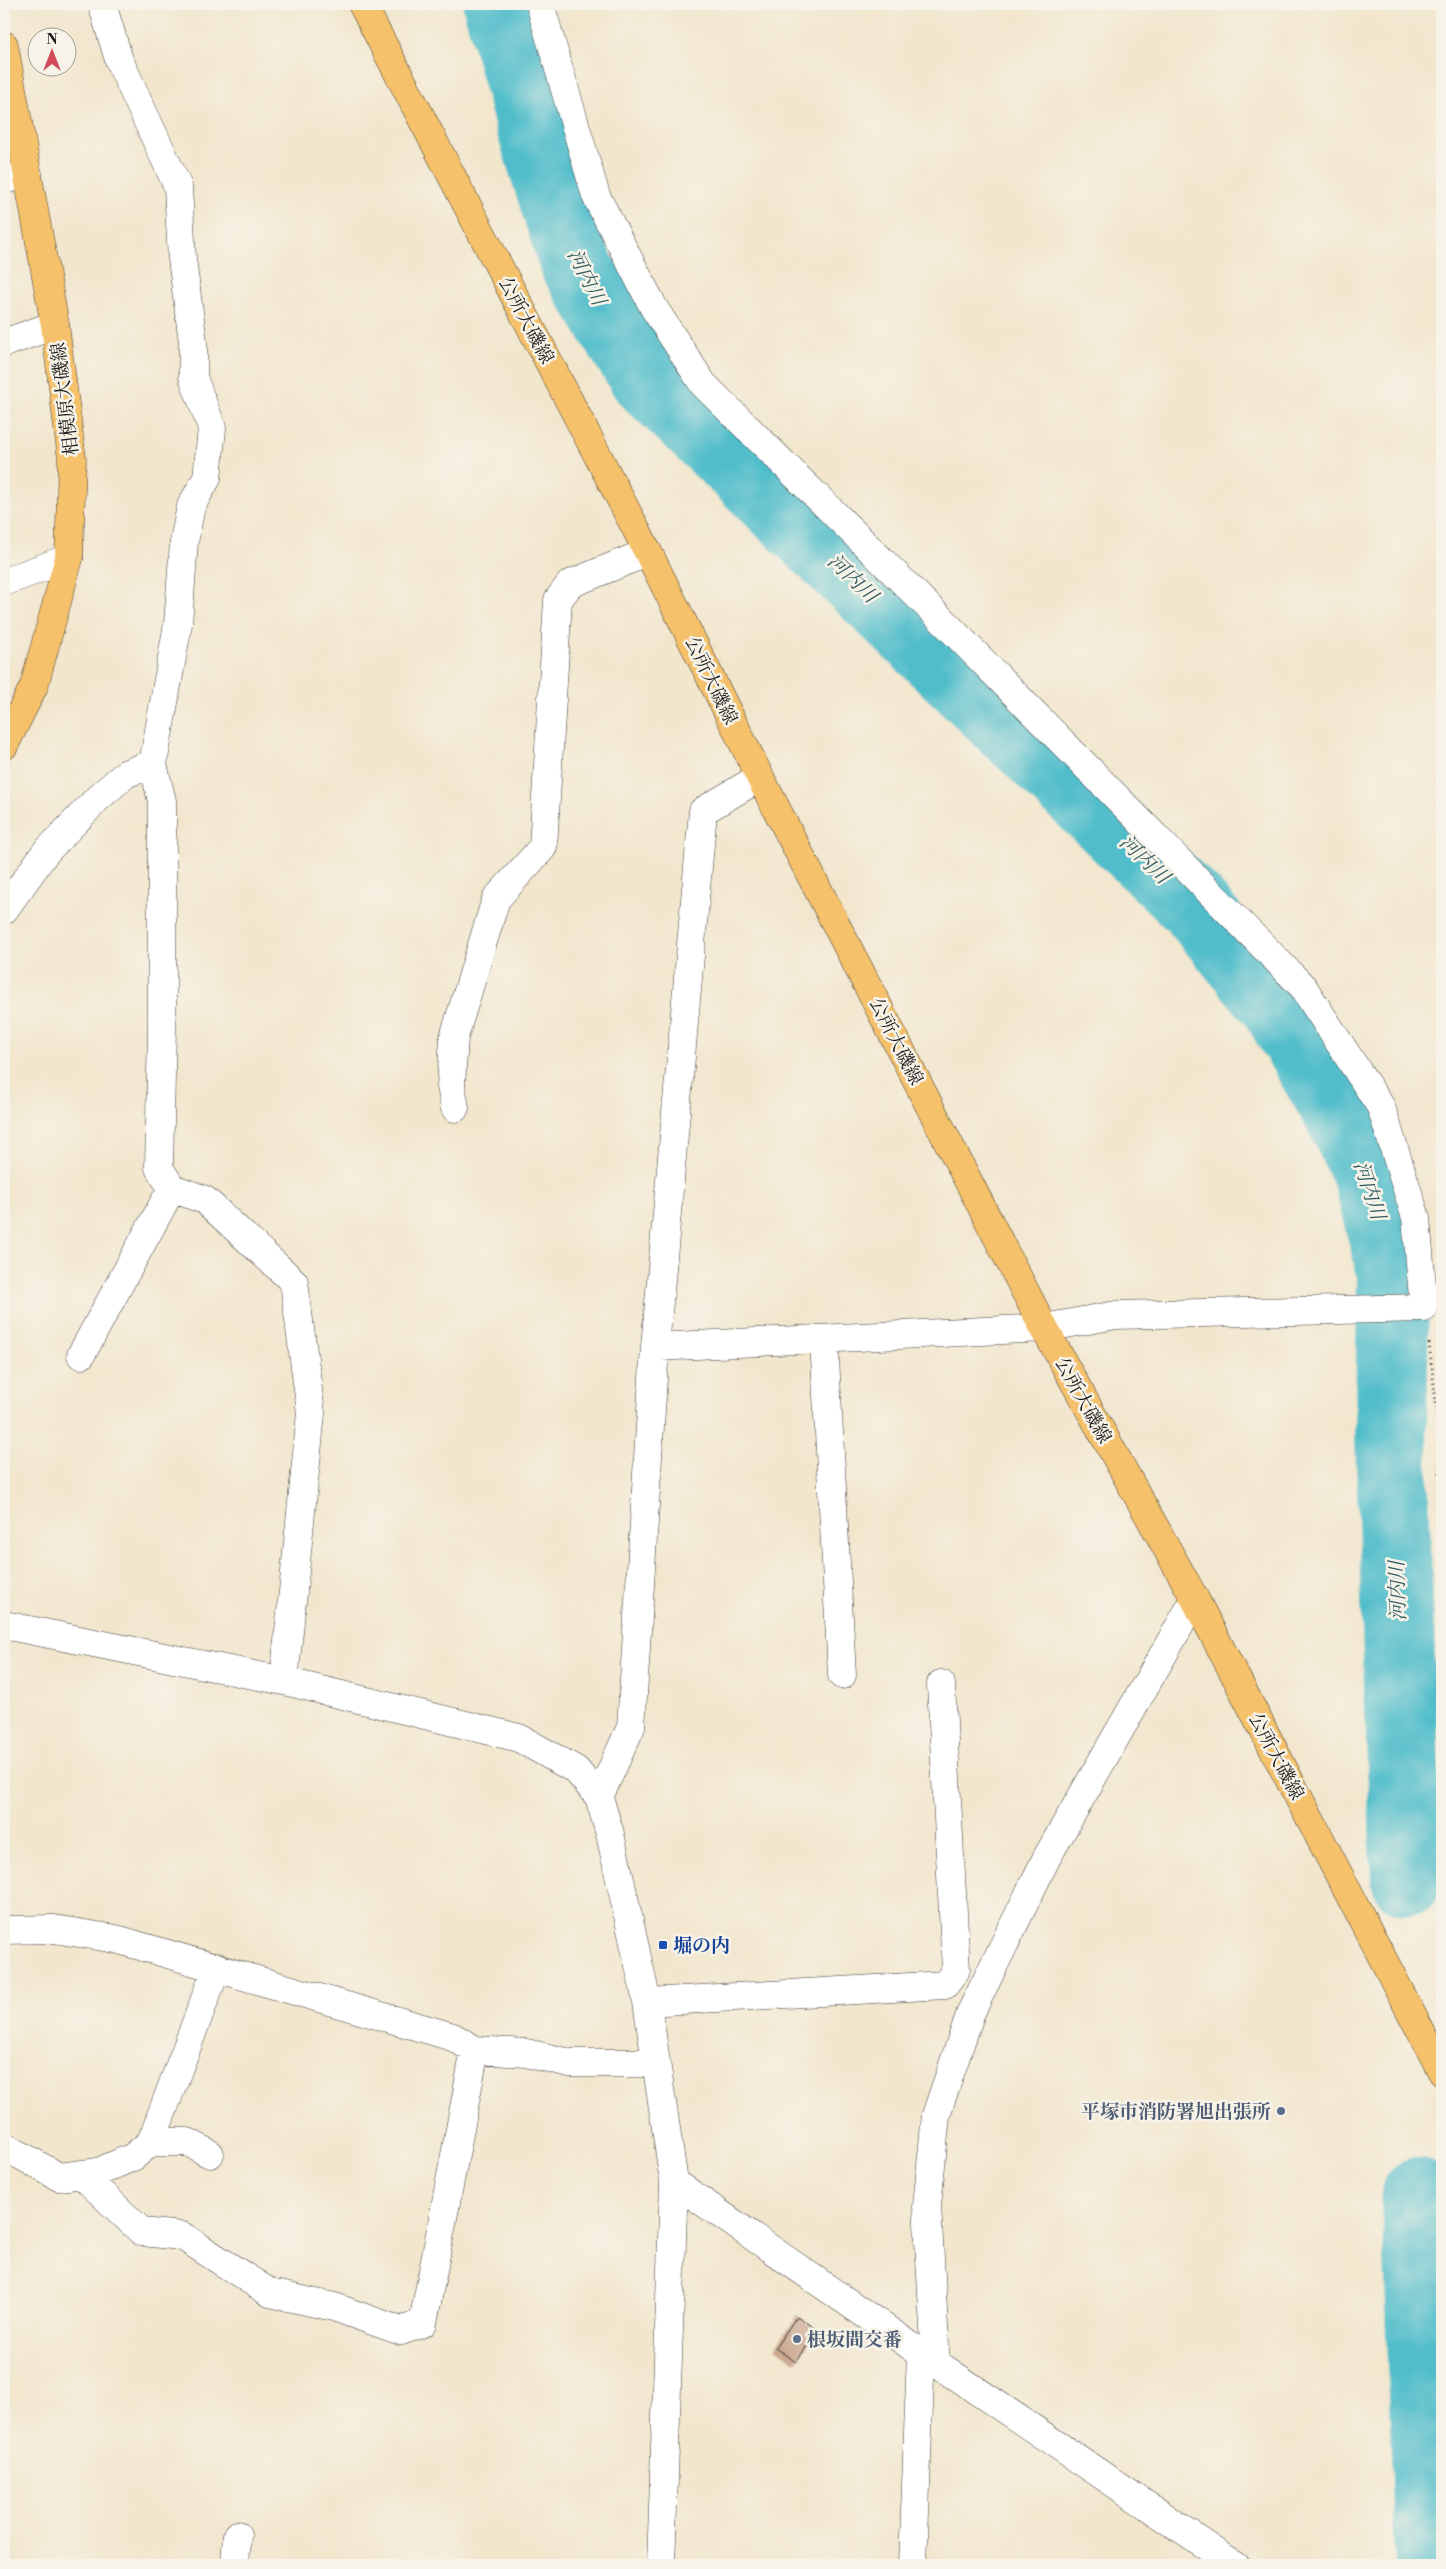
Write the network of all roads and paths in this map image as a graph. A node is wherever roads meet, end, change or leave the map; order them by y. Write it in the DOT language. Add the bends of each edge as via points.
graph roads {
  1 [pos="102,4"];
  2 [pos="362,4"];
  3 [pos="540,4"];
  4 [pos="4,45"];
  5 [pos="16,177"];
  6 [pos="55,325"];
  7 [pos="4,344"];
  8 [pos="648,552"];
  9 [pos="69,558"];
  10 [pos="4,582"];
  11 [pos="4,746"];
  12 [pos="153,764"];
  13 [pos="760,776"];
  14 [pos="4,910"];
  15 [pos="455,1108"];
  16 [pos="172,1188"];
  17 [pos="1424,1308"];
  18 [pos="1044,1328"];
  19 [pos="824,1338"];
  20 [pos="655,1346"];
  21 [pos="81,1355"];
  22 [pos="1442,1542"];
  23 [pos="1195,1599"];
  24 [pos="4,1627"];
  25 [pos="842,1675"];
  26 [pos="284,1681"];
  27 [pos="941,1684"];
  28 [pos="599,1797"];
  29 [pos="4,1930"];
  30 [pos="217,1967"];
  31 [pos="647,2002"];
  32 [pos="475,2050"];
  33 [pos="656,2063"];
  34 [pos="1442,2072"];
  35 [pos="151,2142"];
  36 [pos="4,2146"];
  37 [pos="210,2154"];
  38 [pos="70,2176"];
  39 [pos="674,2182"];
  40 [pos="929,2357"];
  41 [pos="237,2535"];
  42 [pos="235,2565"];
  43 [pos="661,2565"];
  44 [pos="913,2565"];
  45 [pos="1235,2565"];
  1 -- 12 [label="street" via="119,60 178,187 182,259 193,342 193,377 212,428 208,478 190,506 178,624"];
  2 -- 8 [label="main road, 公所大磯線"];
  3 -- 17 [label="street" via="596,196 654,308 703,384 952,630 1303,988 1381,1107 1416,1218"];
  4 -- 5 [label="main road, 相模原大磯線"];
  5 -- 6 [label="main road, 相模原大磯線"];
  6 -- 7 [label="street"];
  6 -- 9 [label="main road, 相模原大磯線" via="72,459"];
  8 -- 13 [label="main road, 公所大磯線"];
  8 -- 15 [label="street" via="570,584 558,600 543,847 496,899 454,1037 451,1086"];
  9 -- 10 [label="street"];
  9 -- 11 [label="main road, 相模原大磯線" via="34,686"];
  12 -- 14 [label="street" via="126,772 99,797 45,853"];
  12 -- 16 [label="street" via="162,800 159,1168"];
  13 -- 18 [label="main road, 公所大磯線"];
  13 -- 20 [label="street" via="703,810"];
  16 -- 21 [label="street"];
  16 -- 26 [label="street" via="205,1200 294,1282 311,1413"];
  17 -- 18 [label="street" via="1116,1314"];
  17 -- 22 [label="path" via="1438,1419"];
  18 -- 19 [label="street"];
  18 -- 23 [label="main road, 公所大磯線"];
  19 -- 20 [label="street"];
  19 -- 25 [label="street"];
  20 -- 28 [label="street" via="631,1727"];
  23 -- 34 [label="main road, 公所大磯線"];
  23 -- 40 [label="street" via="1047,1857 971,2012 936,2115 927,2206"];
  24 -- 26 [label="street"];
  26 -- 28 [label="street" via="519,1738 576,1770"];
  27 -- 31 [label="street" via="956,1970 945,1985"];
  28 -- 31 [label="street"];
  29 -- 30 [label="street" via="54,1929 116,1939"];
  30 -- 32 [label="street" via="453,2037"];
  30 -- 35 [label="street"];
  31 -- 33 [label="street"];
  32 -- 33 [label="street" via="526,2053 570,2063"];
  32 -- 38 [label="street" via="424,2323 400,2331 334,2307 270,2293 182,2236 142,2232"];
  33 -- 39 [label="street"];
  35 -- 37 [label="street" via="188,2142"];
  35 -- 38 [label="street" via="133,2157 98,2172"];
  36 -- 38 [label="street"];
  39 -- 40 [label="street"];
  39 -- 43 [label="street"];
  40 -- 44 [label="street"];
  40 -- 45 [label="street"];
  41 -- 42 [label="street"];
}
